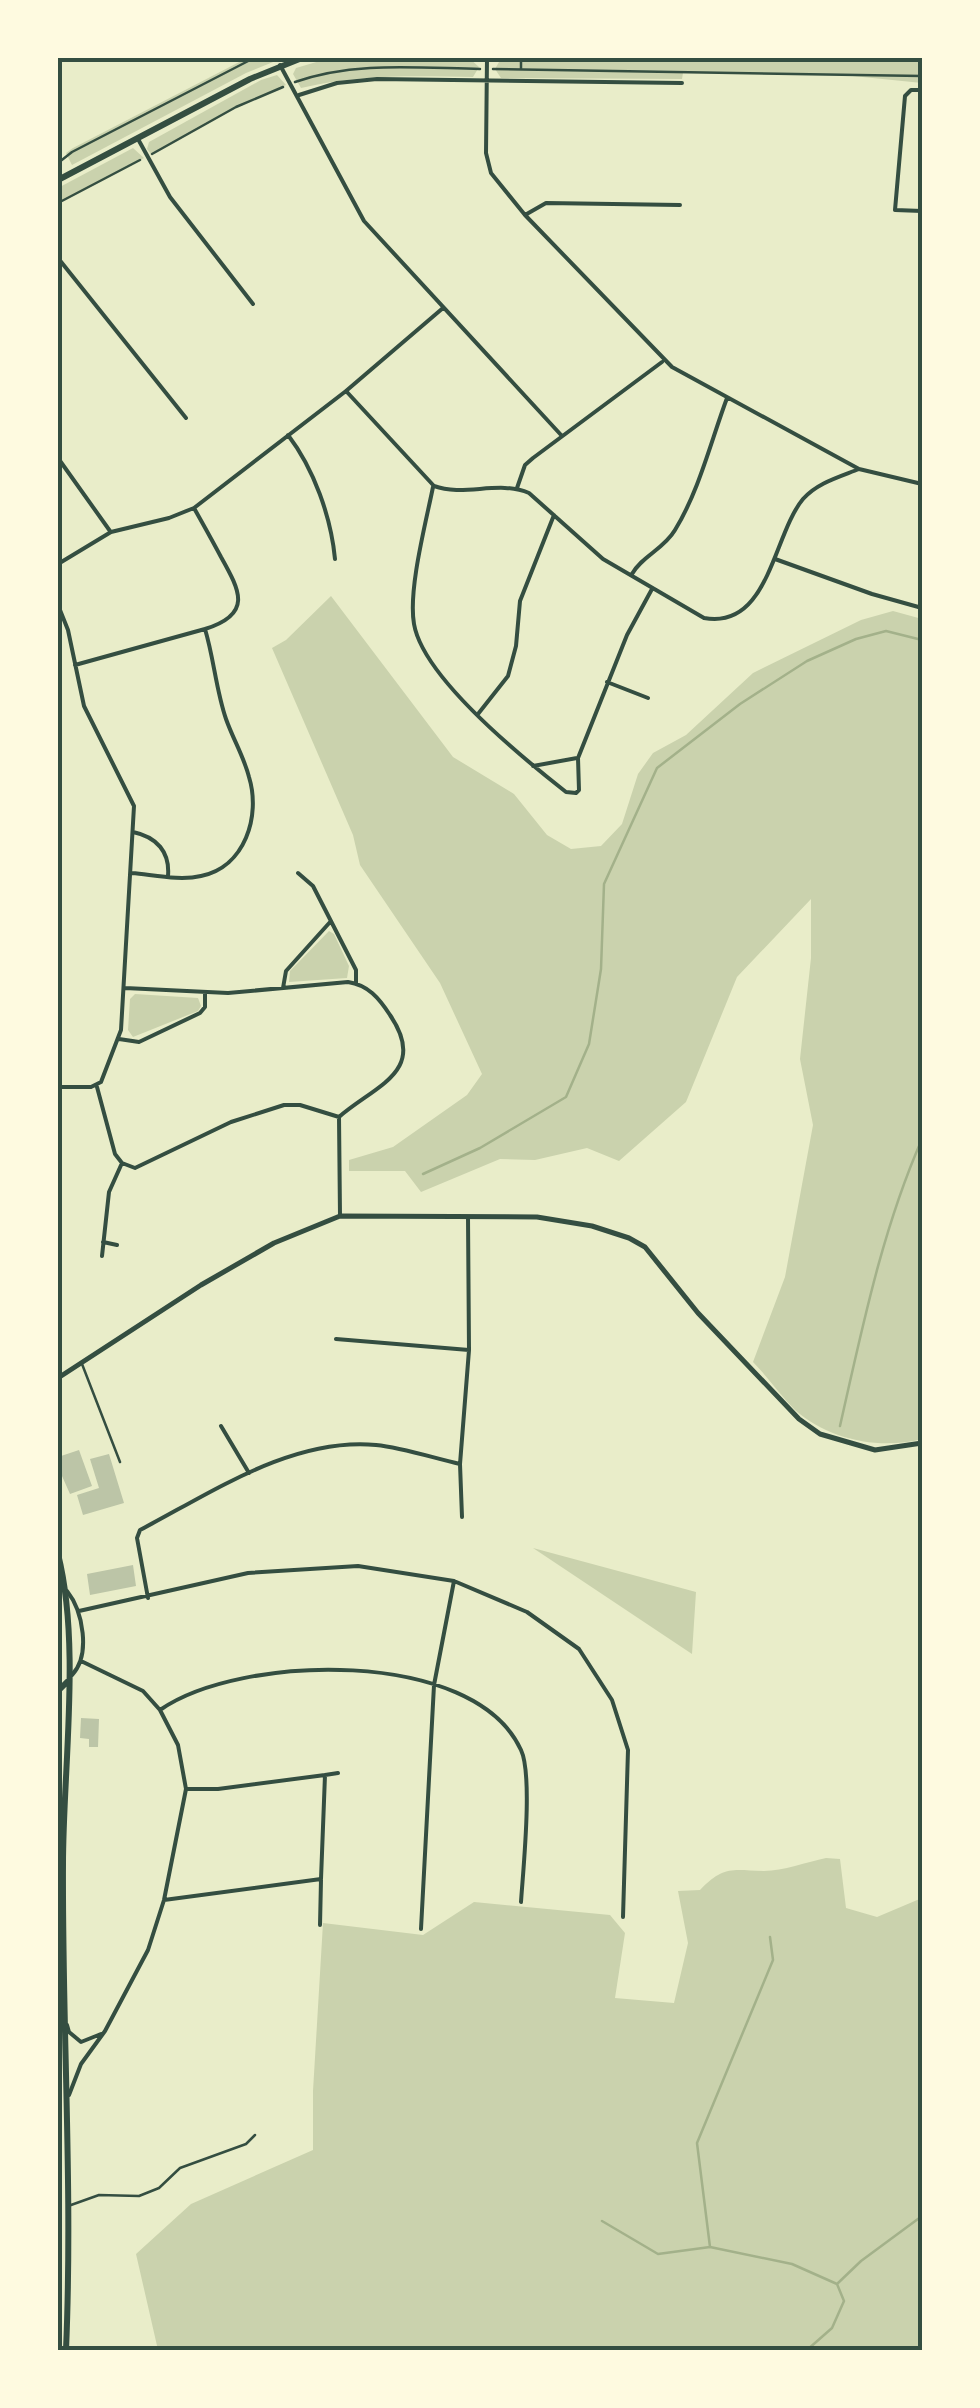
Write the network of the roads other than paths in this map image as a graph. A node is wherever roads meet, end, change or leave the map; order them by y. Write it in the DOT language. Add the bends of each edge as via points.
graph roads {
  1 [pos="302,58"];
  2 [pos="487,58"];
  3 [pos="280,65"];
  4 [pos="487,81"];
  5 [pos="682,83"];
  6 [pos="922,90"];
  7 [pos="298,96"];
  8 [pos="138,139"];
  9 [pos="58,178"];
  10 [pos="680,205"];
  11 [pos="922,212"];
  12 [pos="526,214"];
  13 [pos="58,258"];
  14 [pos="253,304"];
  15 [pos="443,308"];
  16 [pos="664,361"];
  17 [pos="346,391"];
  18 [pos="726,398"];
  19 [pos="186,418"];
  20 [pos="288,435"];
  21 [pos="562,436"];
  22 [pos="58,458"];
  23 [pos="858,470"];
  24 [pos="922,484"];
  25 [pos="434,486"];
  26 [pos="517,488"];
  27 [pos="194,508"];
  28 [pos="554,515"];
  29 [pos="110,532"];
  30 [pos="335,559"];
  31 [pos="776,559"];
  32 [pos="58,564"];
  33 [pos="630,576"];
  34 [pos="652,589"];
  35 [pos="58,604"];
  36 [pos="922,608"];
  37 [pos="205,629"];
  38 [pos="74,665"];
  39 [pos="608,682"];
  40 [pos="648,698"];
  41 [pos="478,714"];
  42 [pos="578,758"];
  43 [pos="533,766"];
  44 [pos="134,832"];
  45 [pos="131,873"];
  46 [pos="298,874"];
  47 [pos="168,876"];
  48 [pos="332,921"];
  49 [pos="356,983"];
  50 [pos="124,988"];
  51 [pos="283,988"];
  52 [pos="205,993"];
  53 [pos="118,1039"];
  54 [pos="96,1085"];
  55 [pos="58,1087"];
  56 [pos="339,1117"];
  57 [pos="122,1163"];
  58 [pos="340,1216"];
  59 [pos="468,1217"];
  60 [pos="103,1242"];
  61 [pos="117,1244"];
  62 [pos="102,1256"];
  63 [pos="336,1339"];
  64 [pos="469,1350"];
  65 [pos="82,1363"];
  66 [pos="58,1378"];
  67 [pos="220,1426"];
  68 [pos="922,1443"];
  69 [pos="120,1462"];
  70 [pos="460,1464"];
  71 [pos="249,1474"];
  72 [pos="462,1517"];
  73 [pos="58,1554"];
  74 [pos="454,1580"];
  75 [pos="64,1587"];
  76 [pos="148,1598"];
  77 [pos="80,1611"];
  78 [pos="81,1661"];
  79 [pos="68,1679"];
  80 [pos="434,1686"];
  81 [pos="58,1691"];
  82 [pos="160,1710"];
  83 [pos="338,1772"];
  84 [pos="325,1774"];
  85 [pos="186,1789"];
  86 [pos="321,1879"];
  87 [pos="164,1900"];
  88 [pos="521,1902"];
  89 [pos="623,1917"];
  90 [pos="320,1925"];
  91 [pos="421,1929"];
  92 [pos="65,2018"];
  93 [pos="105,2031"];
  94 [pos="67,2100"];
  95 [pos="255,2135"];
  96 [pos="69,2205"];
  97 [pos="58,2332"];
  98 [pos="67,2333"];
  99 [pos="66,2350"];
  1 -- 3 [label="main road"];
  2 -- 4 [label="street"];
  3 -- 7 [label="street"];
  3 -- 8 [label="main road"];
  4 -- 5 [label="street"];
  4 -- 7 [label="street" via="366,80"];
  4 -- 12 [label="street" via="487,165"];
  6 -- 11 [label="street" via="905,96 895,210"];
  7 -- 15 [label="street" via="364,220"];
  8 -- 9 [label="main road"];
  8 -- 14 [label="street" via="170,197"];
  10 -- 12 [label="street" via="546,203"];
  12 -- 16 [label="street"];
  13 -- 19 [label="street"];
  15 -- 17 [label="street"];
  15 -- 21 [label="street"];
  16 -- 18 [label="street"];
  16 -- 21 [label="street"];
  17 -- 20 [label="street"];
  17 -- 25 [label="street"];
  18 -- 23 [label="street"];
  18 -- 33 [label="street" via="678,526"];
  20 -- 27 [label="street"];
  20 -- 30 [label="street" via="330,525"];
  21 -- 26 [label="street" via="526,466"];
  22 -- 29 [label="street"];
  23 -- 24 [label="street"];
  23 -- 31 [label="street" via="807,495"];
  25 -- 26 [label="street"];
  25 -- 41 [label="street" via="414,624 431,660"];
  26 -- 28 [label="street"];
  27 -- 29 [label="street"];
  27 -- 37 [label="street" via="239,596 232,616"];
  28 -- 33 [label="street"];
  28 -- 41 [label="street" via="520,601 508,676"];
  29 -- 32 [label="street"];
  31 -- 34 [label="street" via="753,598 715,620"];
  31 -- 36 [label="street"];
  33 -- 34 [label="street"];
  34 -- 39 [label="street"];
  35 -- 38 [label="street"];
  37 -- 38 [label="street"];
  37 -- 47 [label="street" via="225,717 249,776 252,820 242,848 225,866 204,876"];
  38 -- 44 [label="street" via="84,706 131,799"];
  39 -- 40 [label="street"];
  39 -- 42 [label="street"];
  41 -- 43 [label="street"];
  42 -- 43 [label="street"];
  42 -- 43 [label="street" via="576,793"];
  44 -- 45 [label="street"];
  44 -- 47 [label="street" via="165,852"];
  45 -- 47 [label="street"];
  45 -- 50 [label="street"];
  46 -- 48 [label="street" via="310,881"];
  48 -- 49 [label="street"];
  48 -- 51 [label="street" via="286,971"];
  49 -- 51 [label="street"];
  49 -- 56 [label="street" via="396,1022 404,1050 392,1078"];
  50 -- 52 [label="street"];
  50 -- 53 [label="street"];
  51 -- 52 [label="street"];
  52 -- 53 [label="street" via="200,1013 138,1042"];
  53 -- 54 [label="street"];
  54 -- 55 [label="street"];
  54 -- 57 [label="street"];
  56 -- 57 [label="street" via="284,1105 231,1122 142,1166"];
  56 -- 58 [label="street"];
  57 -- 60 [label="street" via="109,1192"];
  58 -- 59 [label="street"];
  58 -- 65 [label="street" via="274,1243"];
  59 -- 64 [label="street"];
  59 -- 68 [label="street" via="564,1220 629,1238 656,1258 698,1313 820,1434 875,1450"];
  60 -- 61 [label="street"];
  60 -- 62 [label="street"];
  63 -- 64 [label="street"];
  64 -- 70 [label="street"];
  65 -- 66 [label="street"];
  65 -- 69 [label="lane"];
  67 -- 71 [label="street"];
  70 -- 71 [label="street" via="377,1445 325,1446"];
  70 -- 72 [label="street"];
  71 -- 76 [label="street" via="140,1530"];
  73 -- 75 [label="main road"];
  74 -- 76 [label="street" via="358,1566 248,1573"];
  74 -- 80 [label="street"];
  74 -- 89 [label="street" via="527,1612 579,1649 612,1700 628,1750"];
  75 -- 77 [label="street"];
  75 -- 79 [label="main road"];
  76 -- 77 [label="street"];
  77 -- 78 [label="street"];
  78 -- 79 [label="street"];
  78 -- 82 [label="street" via="143,1691"];
  79 -- 81 [label="main road"];
  79 -- 92 [label="main road"];
  80 -- 82 [label="street" via="348,1669 286,1670 181,1695"];
  80 -- 88 [label="street" via="500,1720 522,1752"];
  80 -- 91 [label="street"];
  82 -- 85 [label="street" via="178,1745"];
  83 -- 84 [label="street"];
  84 -- 85 [label="street"];
  84 -- 86 [label="street"];
  85 -- 87 [label="street"];
  86 -- 87 [label="street"];
  86 -- 90 [label="street"];
  87 -- 93 [label="street" via="148,1950"];
  92 -- 93 [label="street" via="81,2042"];
  92 -- 94 [label="main road"];
  93 -- 94 [label="street"];
  94 -- 96 [label="main road"];
  95 -- 96 [label="lane" via="180,2168 139,2196 99,2195"];
  96 -- 98 [label="main road"];
  97 -- 98 [label="street"];
  98 -- 99 [label="main road"];
}
